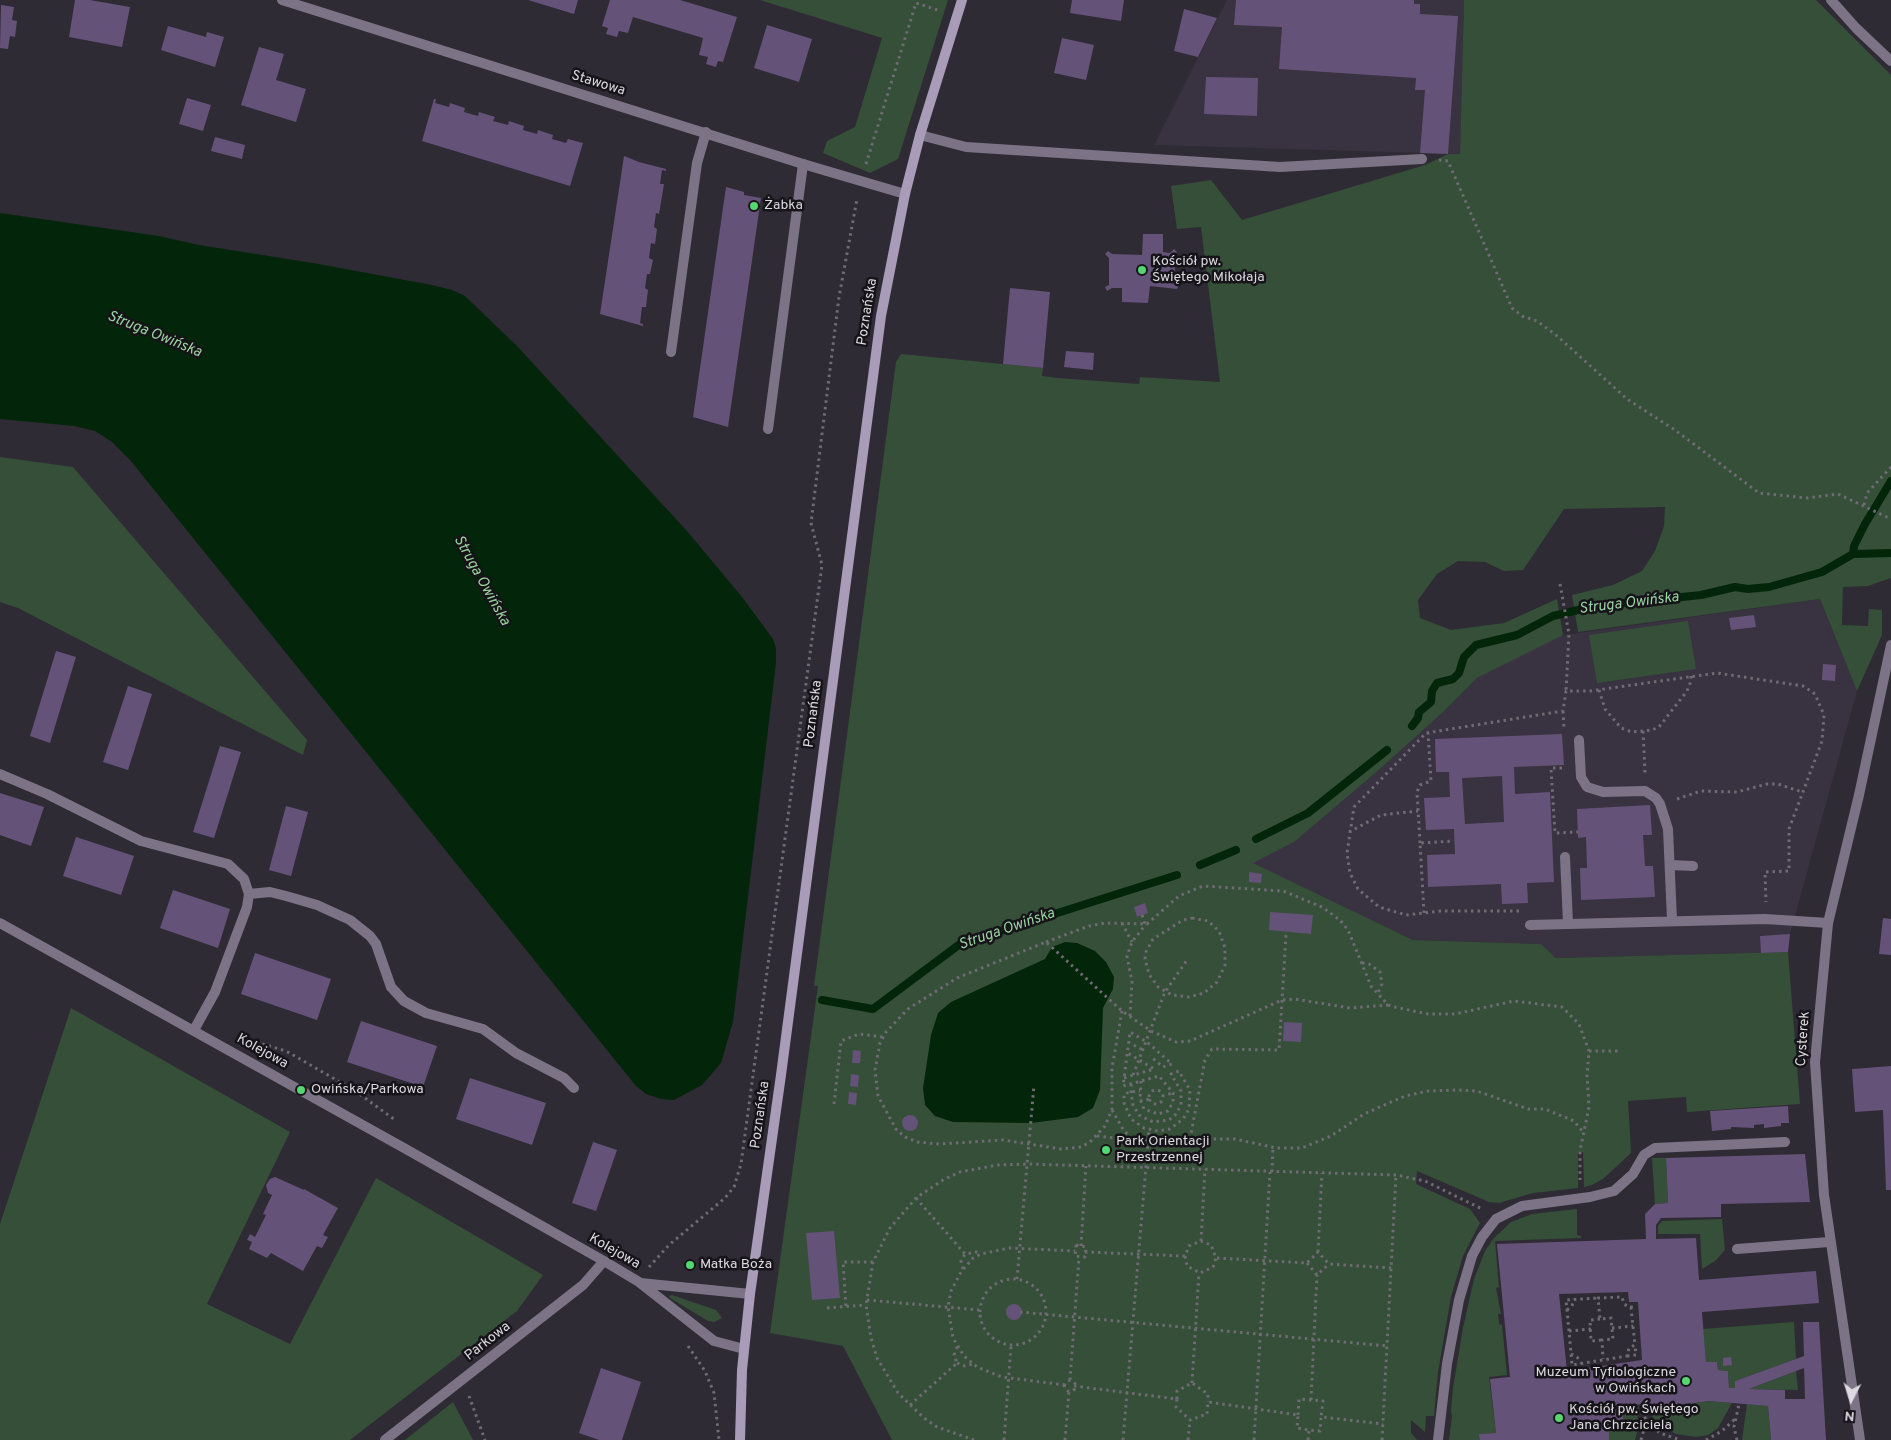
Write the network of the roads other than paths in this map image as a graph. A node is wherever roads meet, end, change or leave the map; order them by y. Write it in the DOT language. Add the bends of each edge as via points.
graph roads {
  1 [pos="282,0"];
  2 [pos="962,0"];
  3 [pos="1832,0"];
  4 [pos="1891,61"];
  5 [pos="706,132"];
  6 [pos="920,135"];
  7 [pos="1422,159"];
  8 [pos="803,164"];
  9 [pos="905,194"];
  10 [pos="671,352"];
  11 [pos="768,429"];
  12 [pos="1891,645"];
  13 [pos="1578,740"];
  14 [pos="0,774"];
  15 [pos="1565,857"];
  16 [pos="1670,865"];
  17 [pos="1693,866"];
  18 [pos="249,894"];
  19 [pos="1672,920"];
  20 [pos="0,923"];
  21 [pos="1568,923"];
  22 [pos="1828,923"];
  23 [pos="1530,925"];
  24 [pos="194,1030"];
  25 [pos="574,1088"];
  26 [pos="1785,1142"];
  27 [pos="1829,1242"];
  28 [pos="1738,1249"];
  29 [pos="604,1261"];
  30 [pos="639,1282"];
  31 [pos="750,1294"];
  32 [pos="744,1349"];
  33 [pos="385,1440"];
  34 [pos="740,1440"];
  35 [pos="1438,1440"];
  36 [pos="1860,1440"];
  1 -- 5 [label="street, Stawowa"];
  2 -- 6 [label="main road, Poznańska"];
  3 -- 4 [label="street"];
  5 -- 8 [label="street, Stawowa"];
  5 -- 10 [label="street" via="697,163"];
  6 -- 7 [label="street" via="966,147 1280,167"];
  6 -- 9 [label="main road, Poznańska"];
  8 -- 9 [label="street, Stawowa"];
  8 -- 11 [label="street"];
  9 -- 31 [label="main road, Poznańska" via="880,316"];
  12 -- 22 [label="street, Cysterek"];
  13 -- 16 [label="street" via="1581,777 1587,787 1603,792 1646,790 1656,798 1668,829"];
  14 -- 18 [label="street" via="141,841 228,864 244,879"];
  15 -- 21 [label="street"];
  16 -- 17 [label="street"];
  16 -- 19 [label="street"];
  18 -- 24 [label="street" via="215,992"];
  18 -- 25 [label="street" via="270,892 286,896 350,920 376,944 391,987 404,1002 426,1013 483,1030 516,1053 564,1078"];
  19 -- 21 [label="street"];
  19 -- 22 [label="street" via="1765,919"];
  20 -- 24 [label="street, Kolejowa"];
  21 -- 23 [label="street"];
  22 -- 27 [label="street, Cysterek" via="1815,1078"];
  24 -- 29 [label="street, Kolejowa"];
  26 -- 35 [label="street" via="1655,1148 1644,1155 1621,1186 1607,1194 1522,1206 1496,1219 1475,1251 1459,1300"];
  27 -- 28 [label="street"];
  27 -- 36 [label="street, Cysterek"];
  29 -- 30 [label="street, Kolejowa"];
  29 -- 33 [label="street, Parkowa" via="583,1285"];
  30 -- 31 [label="street, Kolejowa"];
  30 -- 32 [label="street, Kolejowa" via="714,1341"];
  31 -- 32 [label="main road, Poznańska"];
  32 -- 34 [label="main road, Poznańska"];
}
